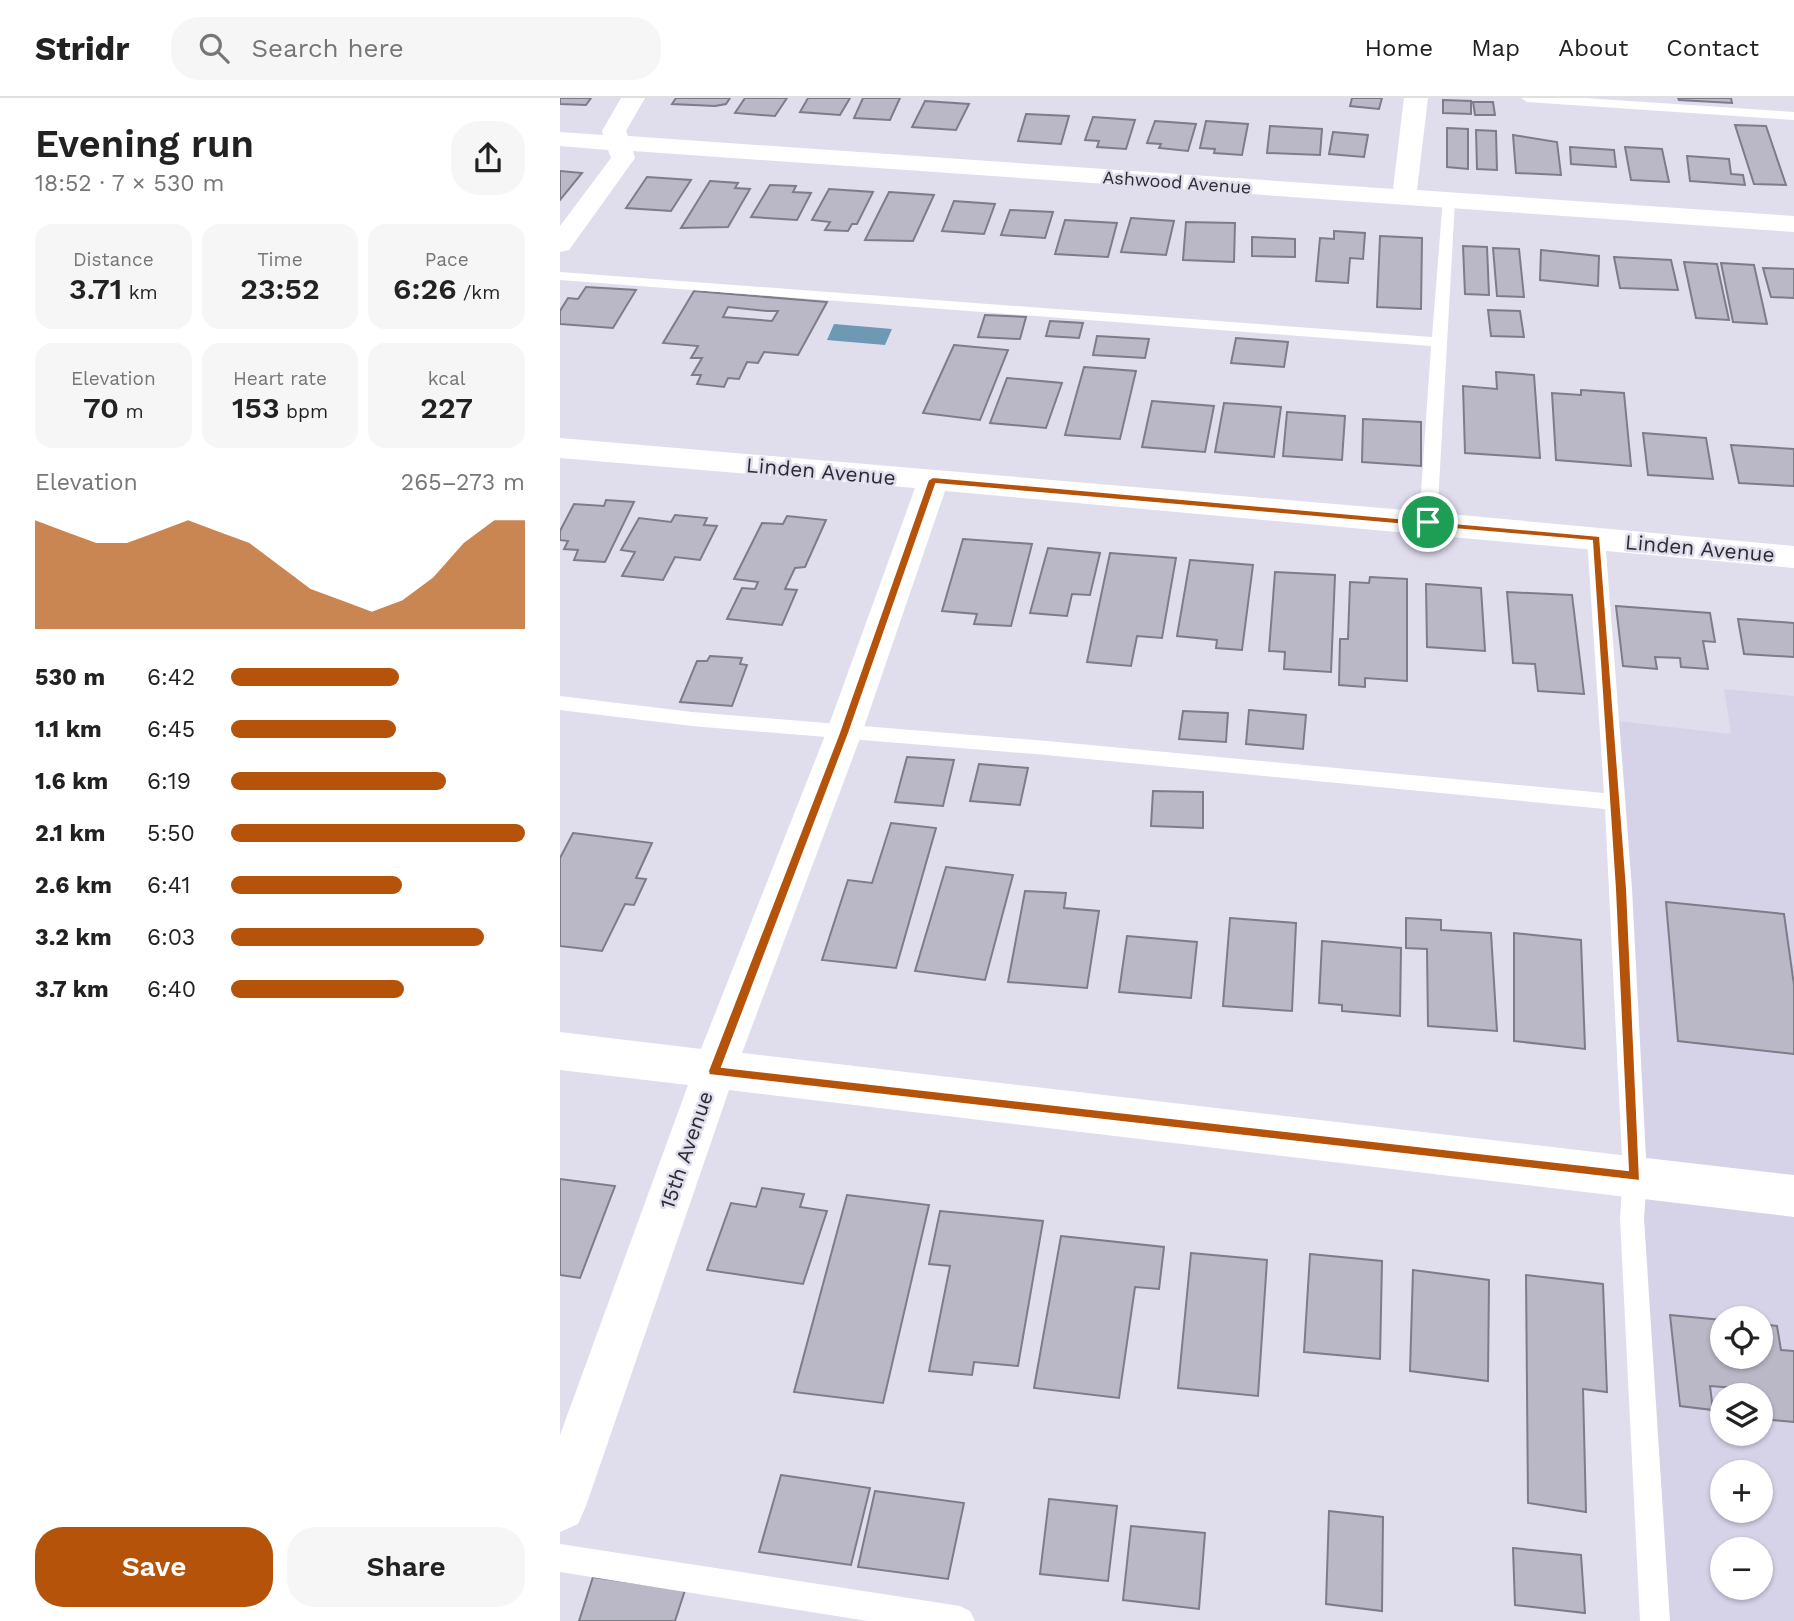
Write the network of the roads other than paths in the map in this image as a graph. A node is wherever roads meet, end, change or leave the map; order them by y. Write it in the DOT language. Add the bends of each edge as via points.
graph roads {
  1 [pos="633,98"];
  2 [pos="1416,98"];
  3 [pos="1528,98"];
  4 [pos="1598,100"];
  5 [pos="1794,116"];
  6 [pos="560,139"];
  7 [pos="620,143"];
  8 [pos="1404,198"];
  9 [pos="1448,201"];
  10 [pos="1794,223"];
  11 [pos="560,244"];
  12 [pos="560,276"];
  13 [pos="1439,342"];
  14 [pos="560,448"];
  15 [pos="933,480"];
  16 [pos="1428,522"];
  17 [pos="1596,538"];
  18 [pos="1794,557"];
  19 [pos="560,703"];
  20 [pos="844,733"];
  21 [pos="1614,802"];
  22 [pos="560,1051"];
  23 [pos="714,1071"];
  24 [pos="1635,1177"];
  25 [pos="1794,1196"];
  26 [pos="560,1506"];
  27 [pos="560,1558"];
  28 [pos="960,1621"];
  29 [pos="1655,1621"];
  1 -- 7 [label="street" via="614,131"];
  2 -- 8 [label="street"];
  3 -- 4 [label="lane"];
  4 -- 5 [label="lane"];
  6 -- 7 [label="street, Ashwood Avenue"];
  7 -- 8 [label="street, Ashwood Avenue"];
  7 -- 11 [label="street" via="623,158"];
  8 -- 9 [label="street, Ashwood Avenue"];
  9 -- 10 [label="street, Ashwood Avenue"];
  9 -- 13 [label="lane"];
  12 -- 13 [label="lane"];
  13 -- 16 [label="lane"];
  14 -- 15 [label="street, Linden Avenue"];
  15 -- 16 [label="street, Linden Avenue"];
  15 -- 20 [label="street, 15th Avenue"];
  16 -- 17 [label="street, Linden Avenue"];
  17 -- 18 [label="street, Linden Avenue"];
  17 -- 21 [label="lane"];
  19 -- 20 [label="lane"];
  20 -- 21 [label="lane"];
  20 -- 23 [label="street, 15th Avenue"];
  21 -- 24 [label="lane"];
  22 -- 23 [label="street"];
  23 -- 24 [label="street"];
  23 -- 26 [label="street, 15th Avenue"];
  24 -- 25 [label="street"];
  24 -- 29 [label="lane" via="1632,1218"];
  27 -- 28 [label="lane"];
}
